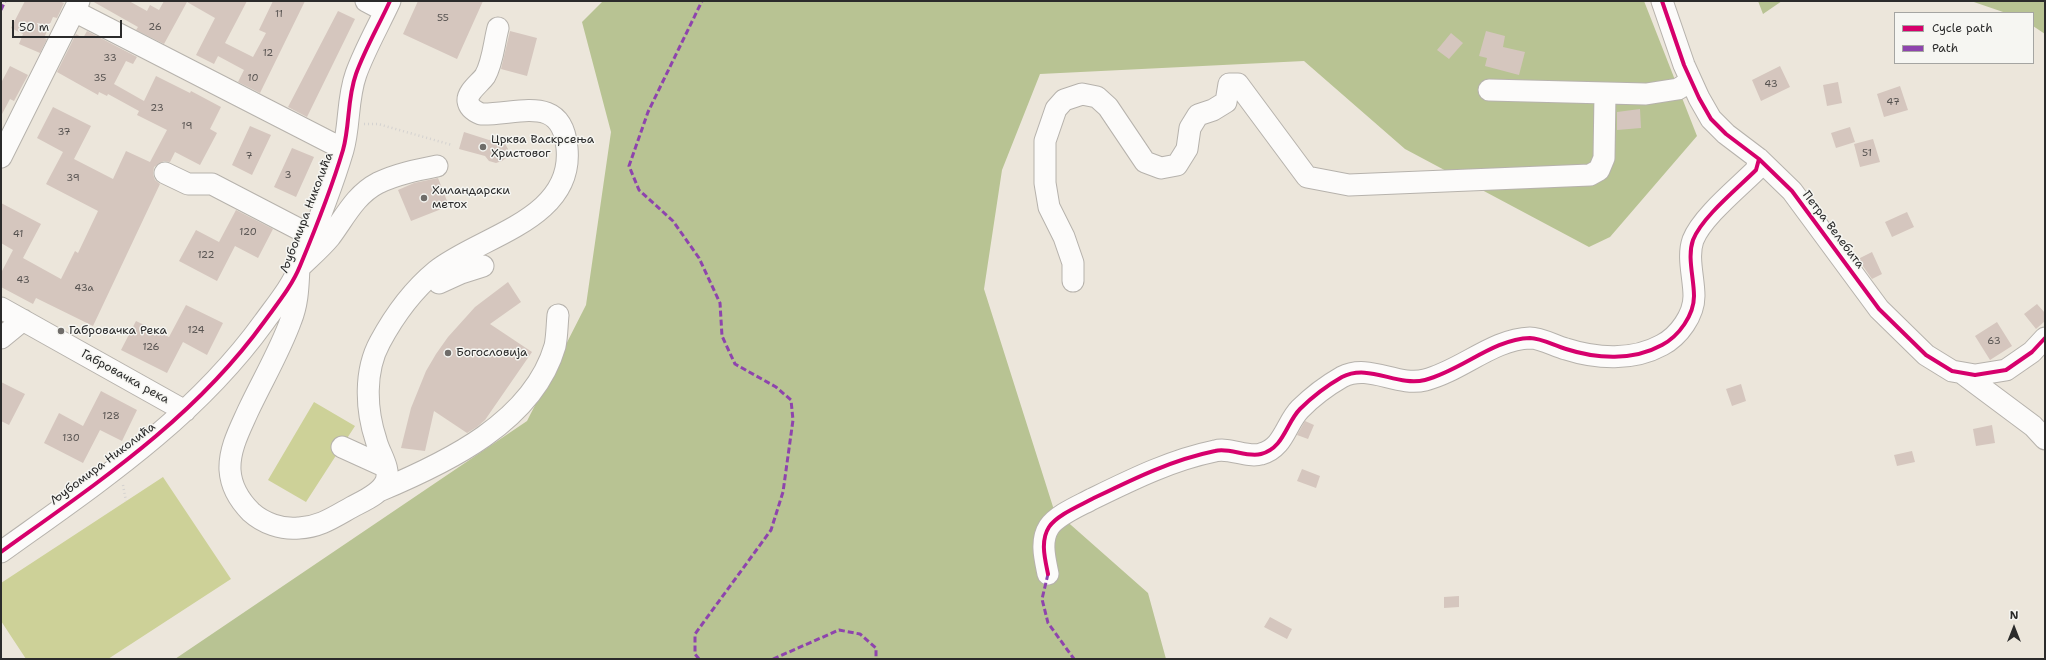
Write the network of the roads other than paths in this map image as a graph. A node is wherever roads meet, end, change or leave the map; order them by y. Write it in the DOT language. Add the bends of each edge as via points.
graph roads {
  1 [pos="366,1"];
  2 [pos="1662,1"];
  3 [pos="76,6"];
  4 [pos="388,6"];
  5 [pos="498,28"];
  6 [pos="1691,81"];
  7 [pos="1489,90"];
  8 [pos="1605,94"];
  9 [pos="343,149"];
  10 [pos="1,157"];
  11 [pos="1759,159"];
  12 [pos="437,166"];
  13 [pos="165,173"];
  14 [pos="312,236"];
  15 [pos="483,266"];
  16 [pos="299,268"];
  17 [pos="1073,281"];
  18 [pos="410,298"];
  19 [pos="1,308"];
  20 [pos="558,315"];
  21 [pos="23,320"];
  22 [pos="1,338"];
  23 [pos="2045,338"];
  24 [pos="1962,373"];
  25 [pos="185,411"];
  26 [pos="2045,439"];
  27 [pos="342,446"];
  28 [pos="386,467"];
  29 [pos="379,491"];
  30 [pos="1,552"];
  31 [pos="1048,574"];
  1 -- 4 [label="street"];
  2 -- 6 [label="street, Петра Велебита"];
  3 -- 9 [label="street"];
  3 -- 10 [label="street"];
  4 -- 9 [label="street, Љубомира Николића" via="356,75"];
  5 -- 18 [label="street" via="485,75 469,96 470,107 481,114 542,110 554,115 561,124 567,140 568,159 565,176 557,193 539,210 518,225 440,269 420,285"];
  6 -- 8 [label="street" via="1678,89 1646,94"];
  6 -- 11 [label="street, Петра Велебита" via="1711,119"];
  7 -- 8 [label="street"];
  8 -- 17 [label="street" via="1604,158 1599,170 1590,175 1348,185 1306,177 1238,84 1229,84 1226,102 1198,115 1190,128 1187,149 1177,165 1161,168 1145,162 1108,107 1097,97 1082,94 1064,100 1056,109 1045,141 1045,183 1049,207 1073,263"];
  9 -- 14 [label="street, Љубомира Николића"];
  11 -- 24 [label="street, Петра Велебита" via="1792,191 1879,309 1926,355 1952,371"];
  11 -- 31 [label="street" via="1756,170 1703,222 1693,241 1691,259 1695,299 1684,328 1663,345 1634,355 1598,357 1531,338 1502,343 1458,368 1424,380 1403,381 1364,372 1344,376 1299,410 1286,434 1274,448 1260,455 1217,450 1143,474 1067,512 1048,528 1043,548"];
  12 -- 16 [label="street" via="401,174 378,183 350,207 328,239"];
  13 -- 14 [label="street" via="188,184 212,184"];
  14 -- 16 [label="street, Љубомира Николића"];
  15 -- 18 [label="street" via="461,272"];
  16 -- 25 [label="street, Љубомира Николића" via="250,341"];
  16 -- 29 [label="street" via="298,295 292,319 231,452 230,470 234,489 242,504 256,516 284,528 297,529 322,524"];
  18 -- 28 [label="street" via="379,343 371,363 369,414"];
  19 -- 21 [label="street, Габровачка река"];
  20 -- 29 [label="street" via="555,345 544,372 534,390 519,407 484,435 439,464"];
  21 -- 22 [label="street"];
  21 -- 25 [label="street, Габровачка река"];
  23 -- 24 [label="street, Петра Велебита" via="2032,352 2006,370 1975,375"];
  24 -- 26 [label="street" via="2033,426"];
  25 -- 30 [label="street, Љубомира Николића" via="119,467"];
  27 -- 28 [label="street"];
  28 -- 29 [label="street" via="386,481"];
}
